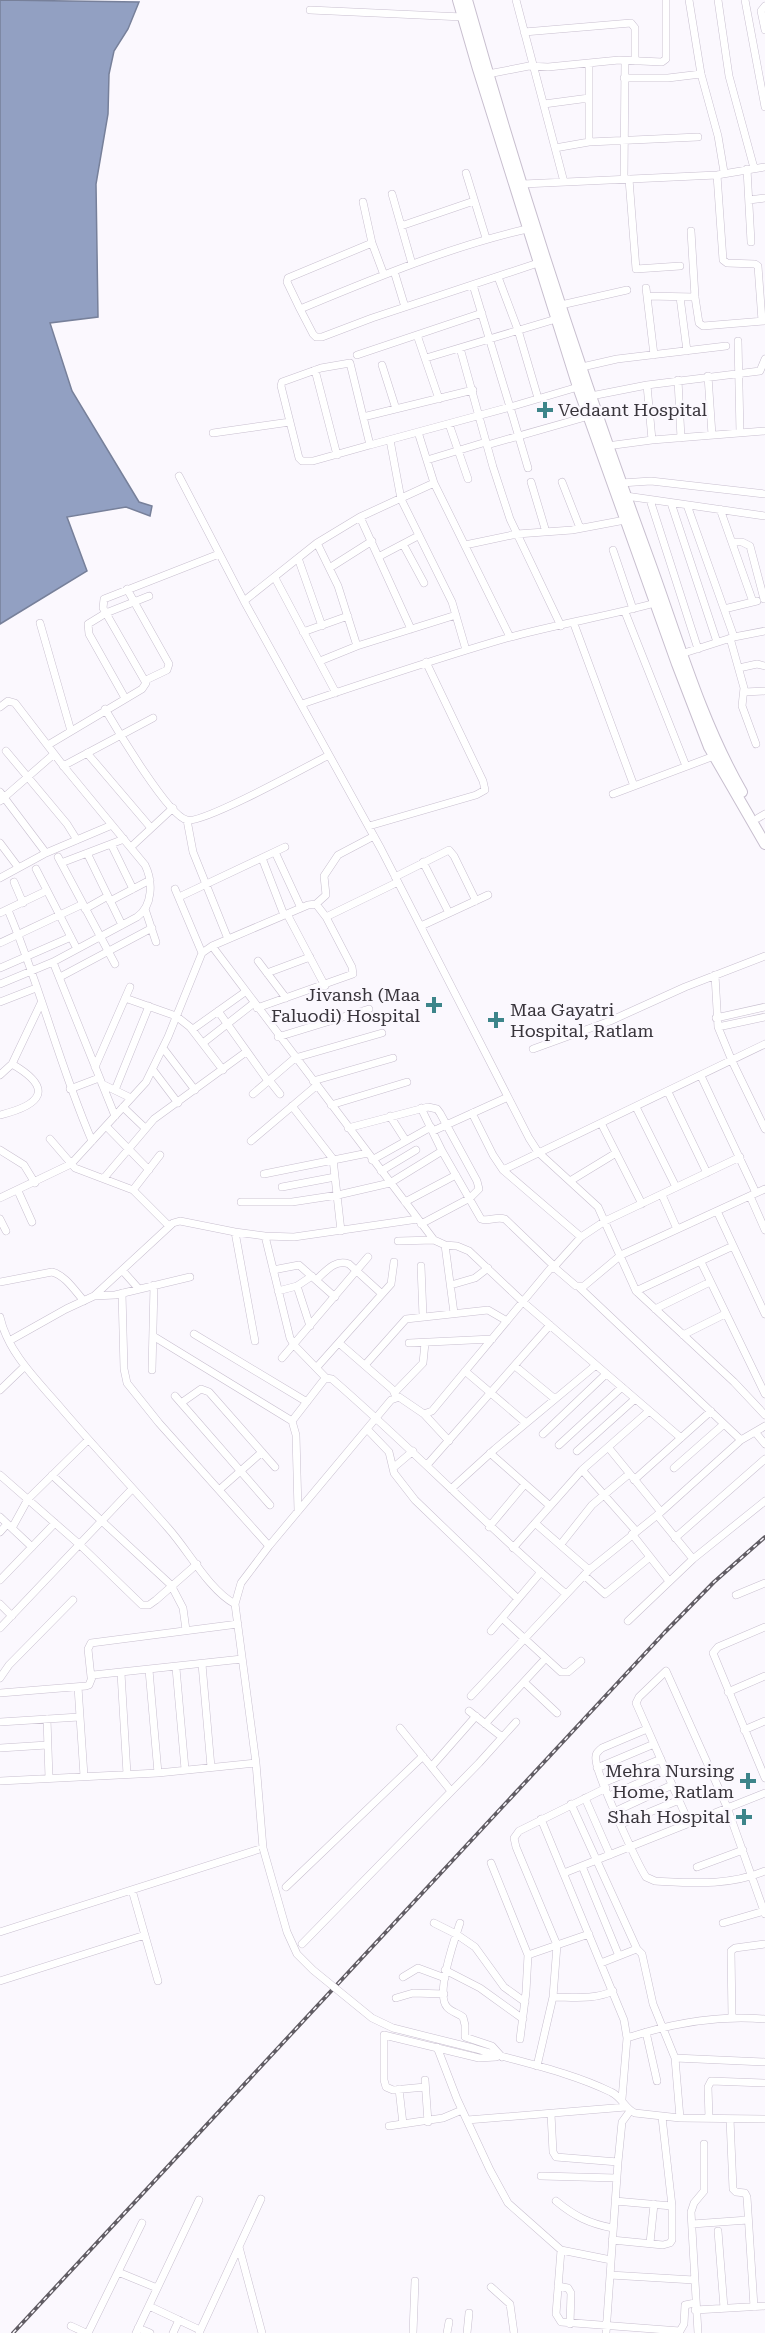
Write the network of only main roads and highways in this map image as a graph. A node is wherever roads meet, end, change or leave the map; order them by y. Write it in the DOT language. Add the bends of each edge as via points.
graph roads {
  1 [pos="458,0"];
  2 [pos="467,0"];
  3 [pos="660,602"];
  4 [pos="678,655"];
  5 [pos="761,816"];
  6 [pos="765,831"];
  7 [pos="765,844"];
  1 -- 3 [label="highway" via="578,387 625,520"];
  2 -- 3 [label="highway" via="561,305"];
  3 -- 4 [label="highway"];
  4 -- 5 [label="highway" via="713,736"];
  4 -- 7 [label="highway" via="703,733"];
  5 -- 6 [label="highway"];
}
